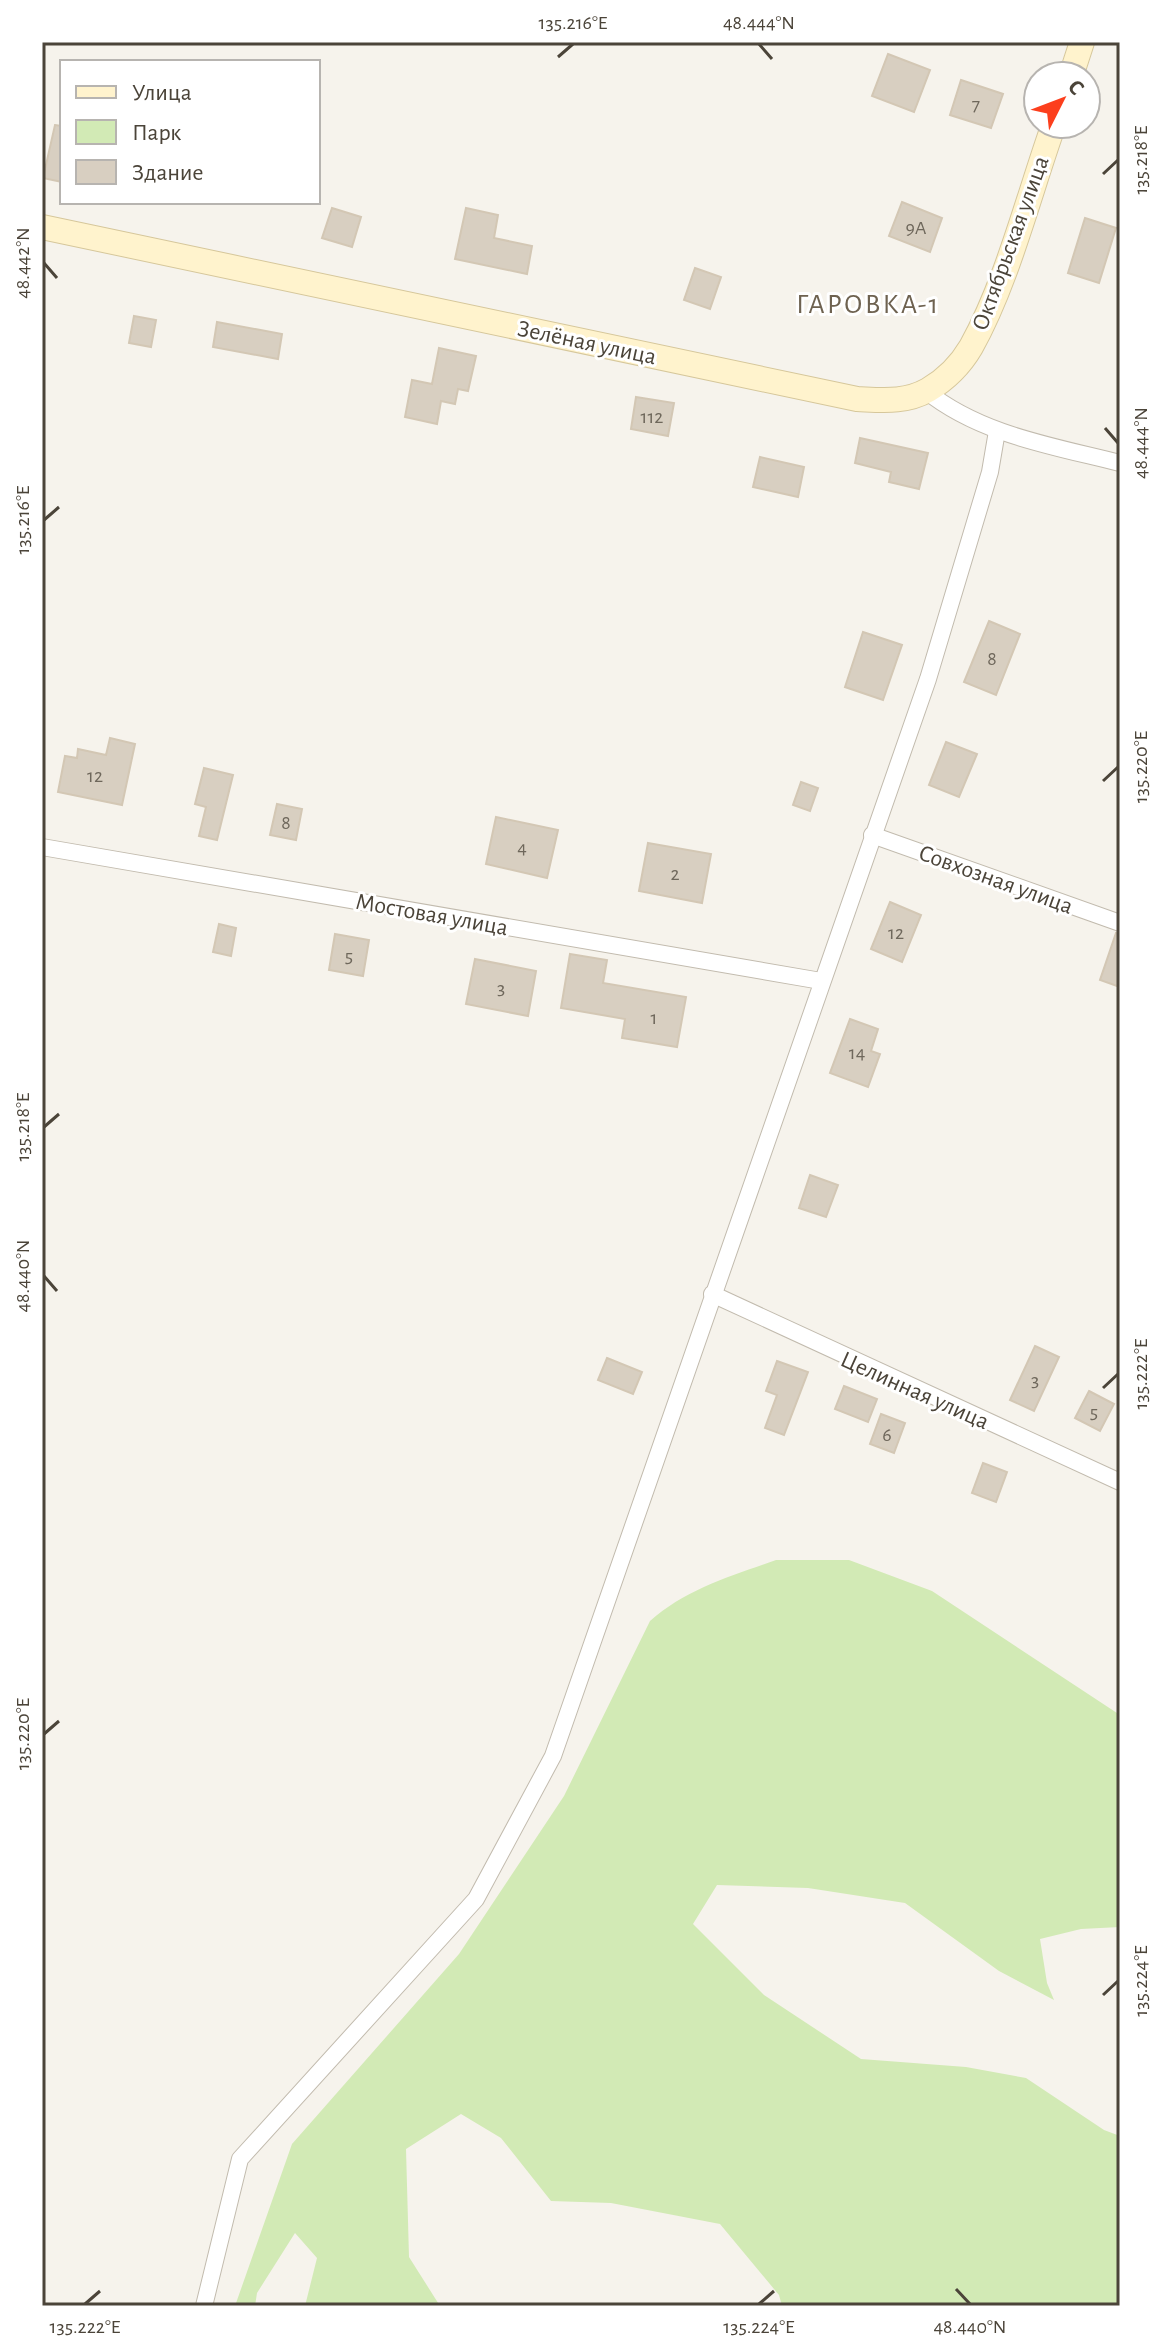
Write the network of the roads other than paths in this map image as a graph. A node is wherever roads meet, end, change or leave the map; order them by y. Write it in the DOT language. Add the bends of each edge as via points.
graph roads {
  1 [pos="1048,140"];
  2 [pos="42,227"];
  3 [pos="926,391"];
  4 [pos="997,431"];
  5 [pos="1120,463"];
  6 [pos="872,835"];
  7 [pos="42,847"];
  8 [pos="1120,923"];
  9 [pos="821,981"];
  10 [pos="712,1294"];
  11 [pos="1120,1482"];
  12 [pos="204,2306"];
  1 -- 3 [label="main road, Октябрьская улица" via="970,349 950,374"];
  2 -- 3 [label="main road, Зелёная улица" via="857,399 898,401"];
  3 -- 4 [label="street" via="949,409"];
  4 -- 5 [label="street"];
  4 -- 6 [label="street" via="938,649"];
  6 -- 8 [label="street, Совхозная улица"];
  6 -- 9 [label="street"];
  7 -- 9 [label="street, Мостовая улица"];
  9 -- 10 [label="street"];
  10 -- 11 [label="street, Целинная улица"];
  10 -- 12 [label="street" via="553,1756 476,1899 240,2159"];
}
